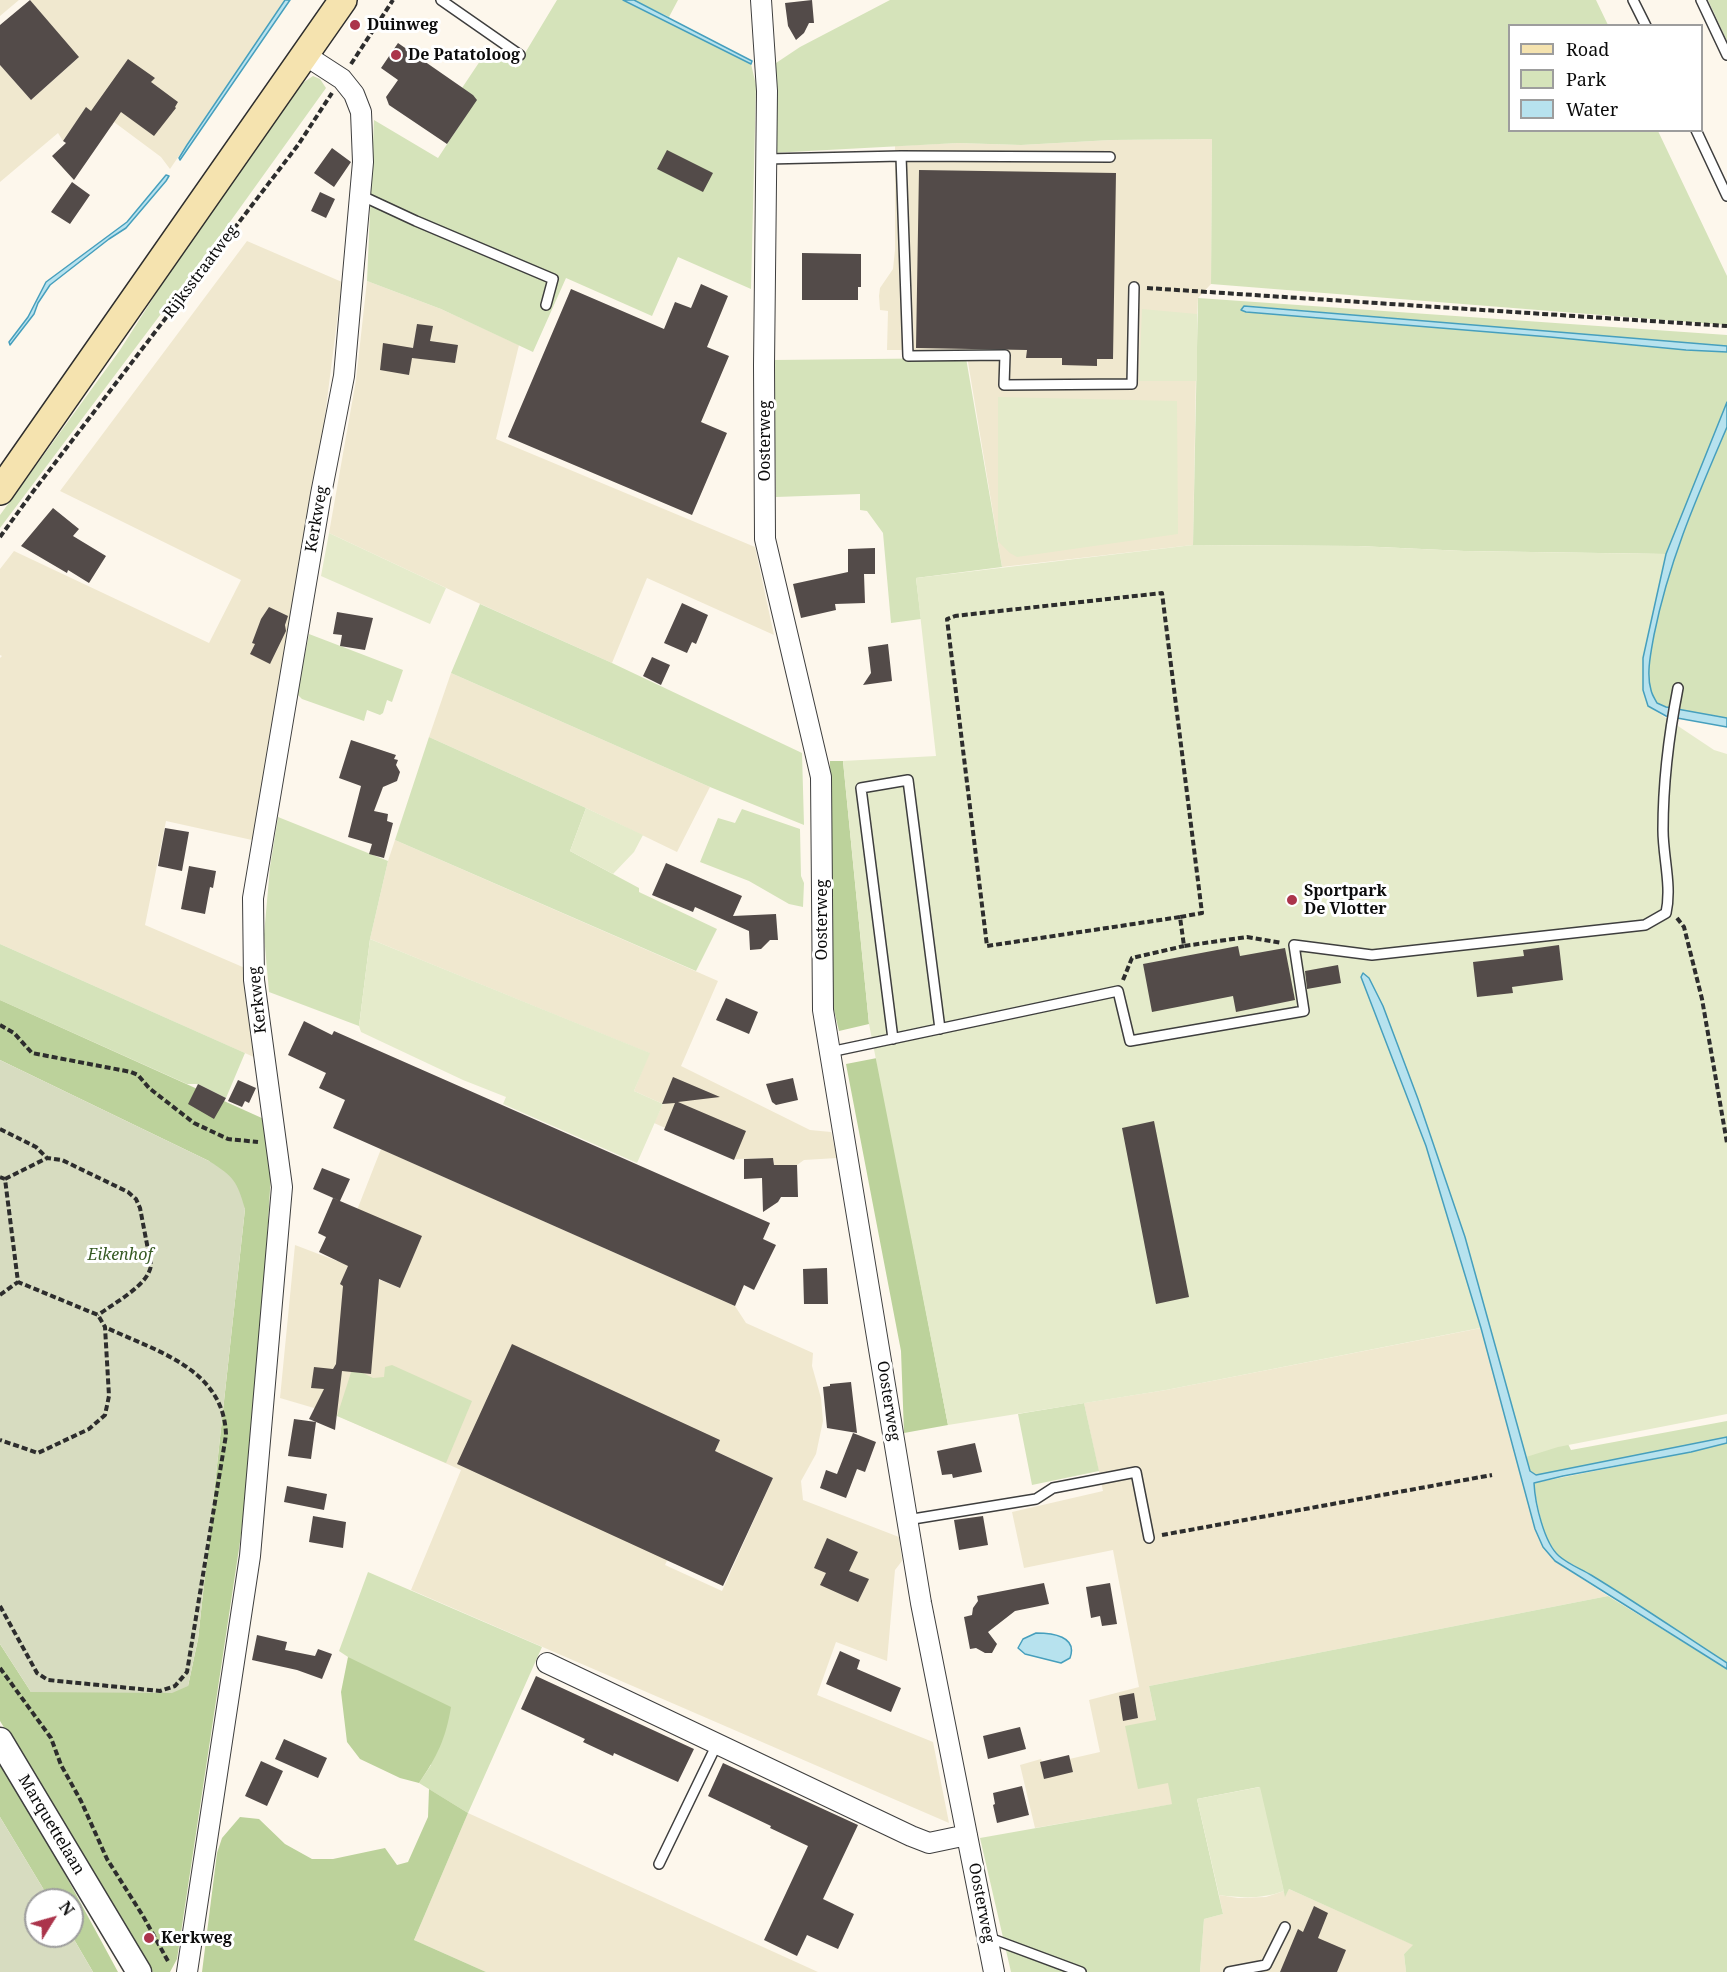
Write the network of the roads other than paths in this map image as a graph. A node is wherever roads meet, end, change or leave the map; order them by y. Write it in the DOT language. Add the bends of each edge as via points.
graph roads {
  1 [pos="343,0"];
  2 [pos="441,0"];
  3 [pos="761,0"];
  4 [pos="1633,0"];
  5 [pos="1701,0"];
  6 [pos="1645,24"];
  7 [pos="305,55"];
  8 [pos="520,55"];
  9 [pos="1727,56"];
  10 [pos="1697,132"];
  11 [pos="901,156"];
  12 [pos="1110,157"];
  13 [pos="766,159"];
  14 [pos="360,195"];
  15 [pos="1727,196"];
  16 [pos="1134,287"];
  17 [pos="546,304"];
  18 [pos="0,491"];
  19 [pos="1678,688"];
  20 [pos="940,1029"];
  21 [pos="893,1039"];
  22 [pos="830,1052"];
  23 [pos="907,1520"];
  24 [pos="1149,1538"];
  25 [pos="547,1664"];
  26 [pos="0,1740"];
  27 [pos="717,1744"];
  28 [pos="967,1835"];
  29 [pos="659,1864"];
  30 [pos="1285,1927"];
  31 [pos="987,1937"];
  32 [pos="139,1972"];
  33 [pos="187,1972"];
  34 [pos="994,1972"];
  35 [pos="1081,1972"];
  36 [pos="1229,1972"];
  1 -- 7 [label="main road"];
  2 -- 8 [label="lane"];
  3 -- 13 [label="street, Oosterweg" via="767,91"];
  4 -- 6 [label="lane"];
  5 -- 9 [label="lane"];
  7 -- 14 [label="street, Kerkweg" via="342,79 354,94 361,112"];
  7 -- 18 [label="main road"];
  10 -- 15 [label="lane"];
  11 -- 12 [label="lane"];
  11 -- 13 [label="lane"];
  11 -- 16 [label="lane" via="908,356 1005,356 1004,385 1132,384"];
  13 -- 22 [label="street, Oosterweg" via="765,539 821,777 823,1010"];
  14 -- 17 [label="lane" via="553,279"];
  14 -- 33 [label="street, Kerkweg" via="344,376 253,898 254,980 282,1187 250,1556"];
  19 -- 20 [label="lane" via="1670,735 1663,830 1667,906 1666,912 1645,925 1372,955 1294,945 1304,1011 1130,1041 1118,991"];
  20 -- 21 [label="lane"];
  20 -- 21 [label="lane" via="908,780 861,789"];
  21 -- 22 [label="lane"];
  22 -- 23 [label="street, Oosterweg"];
  23 -- 24 [label="lane" via="1036,1499 1053,1488 1136,1473"];
  23 -- 28 [label="street, Oosterweg"];
  25 -- 27 [label="street"];
  26 -- 32 [label="street, Marquettelaan"];
  27 -- 28 [label="street" via="929,1843"];
  27 -- 29 [label="lane"];
  28 -- 31 [label="street, Oosterweg"];
  30 -- 36 [label="lane" via="1266,1965"];
  31 -- 34 [label="street, Oosterweg"];
  31 -- 35 [label="lane"];
}
